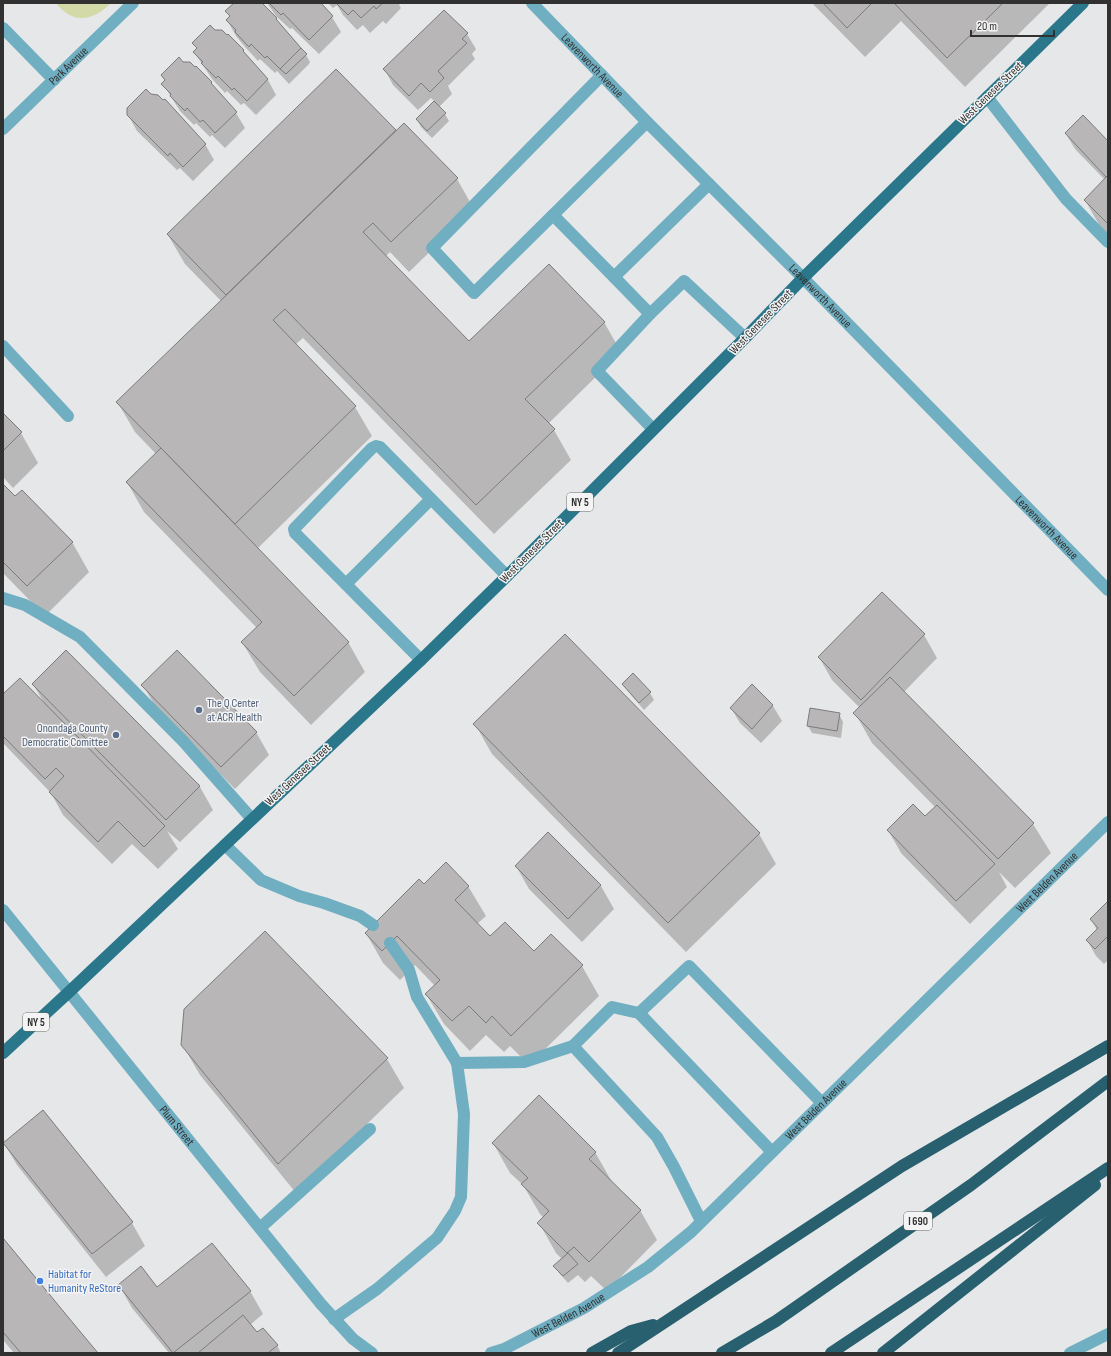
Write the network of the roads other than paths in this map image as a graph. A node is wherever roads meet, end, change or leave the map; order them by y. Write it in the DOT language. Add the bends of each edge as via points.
graph roads {
  1 [pos="133,3"];
  2 [pos="532,3"];
  3 [pos="1083,3"];
  4 [pos="3,28"];
  5 [pos="602,75"];
  6 [pos="54,80"];
  7 [pos="987,97"];
  8 [pos="647,122"];
  9 [pos="3,129"];
  10 [pos="710,184"];
  11 [pos="553,216"];
  12 [pos="1108,242"];
  13 [pos="614,277"];
  14 [pos="803,278"];
  15 [pos="650,314"];
  16 [pos="745,338"];
  17 [pos="3,346"];
  18 [pos="68,416"];
  19 [pos="653,429"];
  20 [pos="431,499"];
  21 [pos="507,576"];
  22 [pos="346,584"];
  23 [pos="1108,590"];
  24 [pos="3,598"];
  25 [pos="421,660"];
  26 [pos="252,819"];
  27 [pos="1108,822"];
  28 [pos="225,845"];
  29 [pos="3,910"];
  30 [pos="373,925"];
  31 [pos="390,943"];
  32 [pos="69,992"];
  33 [pos="639,1013"];
  34 [pos="573,1046"];
  35 [pos="1108,1046"];
  36 [pos="3,1053"];
  37 [pos="457,1063"];
  38 [pos="1108,1081"];
  39 [pos="822,1103"];
  40 [pos="370,1128"];
  41 [pos="772,1152"];
  42 [pos="1108,1168"];
  43 [pos="1108,1175"];
  44 [pos="701,1221"];
  45 [pos="260,1228"];
  46 [pos="334,1319"];
  47 [pos="664,1322"];
  48 [pos="1108,1334"];
  49 [pos="372,1353"];
  50 [pos="491,1353"];
  51 [pos="592,1353"];
  52 [pos="618,1353"];
  53 [pos="722,1353"];
  54 [pos="831,1353"];
  55 [pos="883,1353"];
  56 [pos="1070,1353"];
  1 -- 6 [label="street, Park Avenue"];
  2 -- 5 [label="street, Leavenworth Avenue"];
  3 -- 7 [label="main road, West Genesee Street / NY 5"];
  4 -- 6 [label="street"];
  5 -- 8 [label="street, Leavenworth Avenue"];
  5 -- 11 [label="street" via="432,248 474,293"];
  6 -- 9 [label="street, Park Avenue"];
  7 -- 12 [label="street" via="1066,198"];
  7 -- 14 [label="main road, West Genesee Street / NY 5"];
  8 -- 10 [label="street, Leavenworth Avenue"];
  8 -- 11 [label="street"];
  10 -- 13 [label="street"];
  10 -- 14 [label="street, Leavenworth Avenue"];
  11 -- 13 [label="street"];
  13 -- 15 [label="street"];
  14 -- 16 [label="main road, West Genesee Street / NY 5"];
  14 -- 23 [label="street, Leavenworth Avenue"];
  15 -- 16 [label="street" via="684,281"];
  15 -- 19 [label="street" via="597,372"];
  16 -- 19 [label="main road, West Genesee Street / NY 5"];
  17 -- 18 [label="street"];
  19 -- 21 [label="main road, West Genesee Street / NY 5"];
  20 -- 21 [label="street"];
  20 -- 22 [label="street"];
  20 -- 22 [label="street" via="380,447 372,448 294,529 295,533"];
  21 -- 25 [label="main road, West Genesee Street / NY 5"];
  22 -- 25 [label="street"];
  24 -- 26 [label="street" via="25,605 80,637 183,741"];
  25 -- 26 [label="main road, West Genesee Street / NY 5"];
  26 -- 28 [label="main road, West Genesee Street / NY 5"];
  27 -- 39 [label="street, West Belden Avenue"];
  28 -- 30 [label="street" via="261,880 299,896 360,916"];
  28 -- 32 [label="main road, West Genesee Street / NY 5"];
  29 -- 32 [label="street, Plum Street"];
  31 -- 37 [label="street" via="409,970 417,997"];
  32 -- 36 [label="main road, West Genesee Street / NY 5"];
  32 -- 45 [label="street, Plum Street"];
  33 -- 34 [label="street" via="612,1007"];
  33 -- 39 [label="street" via="689,966"];
  33 -- 41 [label="street"];
  34 -- 37 [label="street" via="524,1062"];
  34 -- 44 [label="street" via="657,1137"];
  35 -- 47 [label="highway" via="902,1166"];
  37 -- 46 [label="street" via="464,1114 461,1197 456,1211 437,1238 377,1289"];
  38 -- 53 [label="highway, I 690" via="964,1189 776,1321"];
  39 -- 41 [label="street, West Belden Avenue"];
  40 -- 45 [label="street"];
  41 -- 44 [label="street, West Belden Avenue"];
  42 -- 54 [label="highway"];
  43 -- 55 [label="highway"];
  44 -- 50 [label="street, West Belden Avenue" via="648,1267 584,1308 504,1350"];
  45 -- 46 [label="street, Plum Street"];
  46 -- 49 [label="street, Plum Street" via="353,1339"];
  47 -- 51 [label="highway" via="631,1331"];
  47 -- 52 [label="highway"];
  48 -- 56 [label="street"];
}
